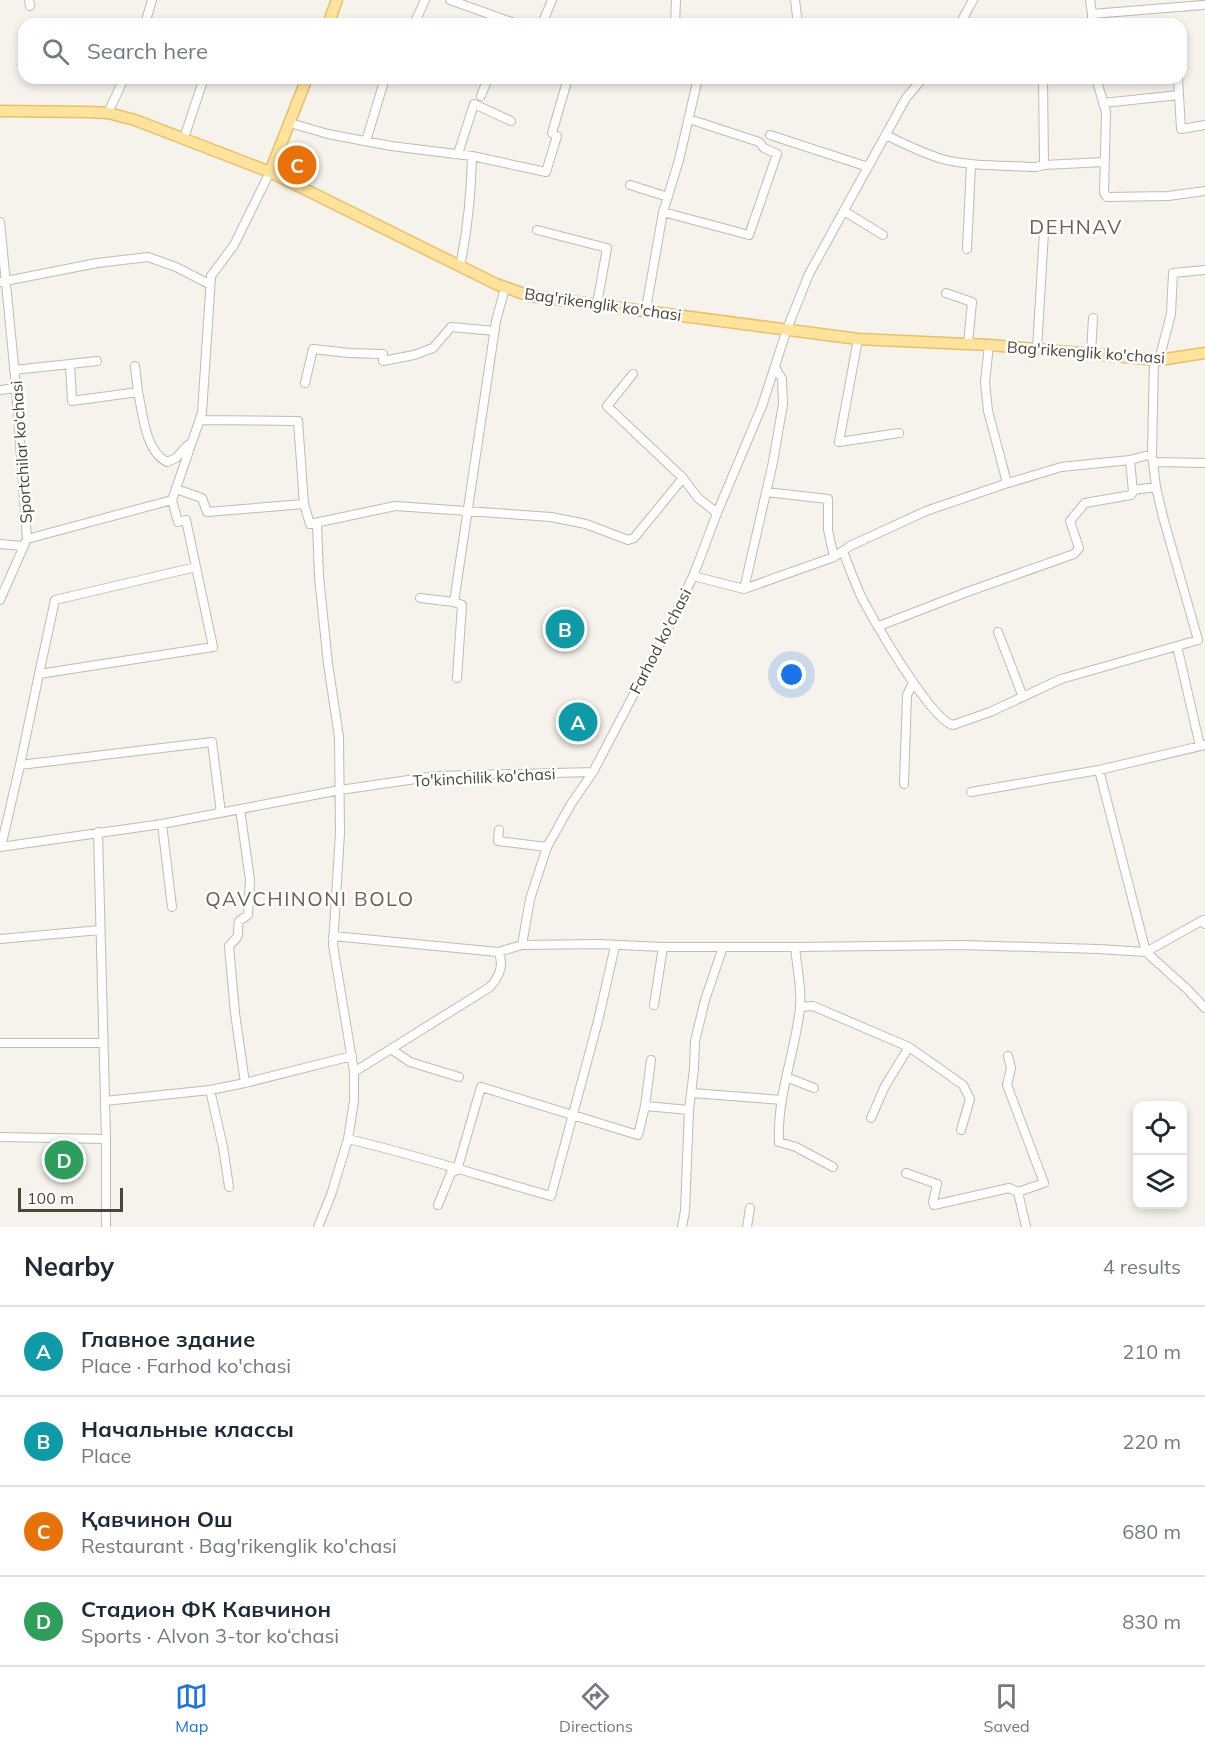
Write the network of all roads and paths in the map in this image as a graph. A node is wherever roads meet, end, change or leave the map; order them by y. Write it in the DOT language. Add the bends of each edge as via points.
graph roads {
  1 [pos="153,0"];
  2 [pos="337,0"];
  3 [pos="426,0"];
  4 [pos="450,0"];
  5 [pos="552,0"];
  6 [pos="676,0"];
  7 [pos="795,0"];
  8 [pos="973,0"];
  9 [pos="1090,0"];
  10 [pos="1203,6"];
  11 [pos="1092,14"];
  12 [pos="147,18"];
  13 [pos="330,18"];
  14 [pos="417,18"];
  15 [pos="499,18"];
  16 [pos="544,18"];
  17 [pos="675,18"];
  18 [pos="797,18"];
  19 [pos="963,18"];
  20 [pos="1092,18"];
  21 [pos="121,84"];
  22 [pos="202,84"];
  23 [pos="305,84"];
  24 [pos="383,84"];
  25 [pos="486,84"];
  26 [pos="566,84"];
  27 [pos="697,84"];
  28 [pos="918,84"];
  29 [pos="1043,84"];
  30 [pos="1098,84"];
  31 [pos="1178,84"];
  32 [pos="1179,95"];
  33 [pos="481,96"];
  34 [pos="1103,103"];
  35 [pos="0,111"];
  36 [pos="108,113"];
  37 [pos="688,119"];
  38 [pos="511,121"];
  39 [pos="290,123"];
  40 [pos="1205,125"];
  41 [pos="770,135"];
  42 [pos="886,135"];
  43 [pos="184,138"];
  44 [pos="366,141"];
  45 [pos="458,154"];
  46 [pos="472,156"];
  47 [pos="1104,162"];
  48 [pos="971,164"];
  49 [pos="1044,165"];
  50 [pos="868,167"];
  51 [pos="270,172"];
  52 [pos="630,185"];
  53 [pos="1205,191"];
  54 [pos="668,197"];
  55 [pos="844,211"];
  56 [pos="663,212"];
  57 [pos="0,222"];
  58 [pos="537,230"];
  59 [pos="1044,232"];
  60 [pos="883,235"];
  61 [pos="967,249"];
  62 [pos="460,266"];
  63 [pos="1205,270"];
  64 [pos="3,281"];
  65 [pos="209,284"];
  66 [pos="505,288"];
  67 [pos="946,293"];
  68 [pos="597,304"];
  69 [pos="646,309"];
  70 [pos="1094,318"];
  71 [pos="787,329"];
  72 [pos="495,331"];
  73 [pos="858,339"];
  74 [pos="968,344"];
  75 [pos="989,345"];
  76 [pos="1037,348"];
  77 [pos="1091,353"];
  78 [pos="1205,353"];
  79 [pos="1157,360"];
  80 [pos="97,361"];
  81 [pos="70,364"];
  82 [pos="135,366"];
  83 [pos="775,367"];
  84 [pos="14,370"];
  85 [pos="633,374"];
  86 [pos="305,383"];
  87 [pos="16,388"];
  88 [pos="0,390"];
  89 [pos="138,392"];
  90 [pos="200,420"];
  91 [pos="898,433"];
  92 [pos="191,442"];
  93 [pos="1152,458"];
  94 [pos="1130,460"];
  95 [pos="1205,463"];
  96 [pos="683,478"];
  97 [pos="1005,484"];
  98 [pos="1156,487"];
  99 [pos="176,489"];
  100 [pos="1133,490"];
  101 [pos="766,492"];
  102 [pos="172,500"];
  103 [pos="304,504"];
  104 [pos="468,511"];
  105 [pos="717,513"];
  106 [pos="317,523"];
  107 [pos="25,543"];
  108 [pos="0,544"];
  109 [pos="843,550"];
  110 [pos="834,557"];
  111 [pos="196,567"];
  112 [pos="693,576"];
  113 [pos="744,590"];
  114 [pos="420,598"];
  115 [pos="0,600"];
  116 [pos="454,602"];
  117 [pos="879,626"];
  118 [pos="998,632"];
  119 [pos="1201,639"];
  120 [pos="1177,646"];
  121 [pos="39,674"];
  122 [pos="457,678"];
  123 [pos="914,683"];
  124 [pos="1023,697"];
  125 [pos="1202,745"];
  126 [pos="20,765"];
  127 [pos="1099,770"];
  128 [pos="593,772"];
  129 [pos="904,784"];
  130 [pos="339,790"];
  131 [pos="971,792"];
  132 [pos="240,809"];
  133 [pos="221,813"];
  134 [pos="162,824"];
  135 [pos="499,830"];
  136 [pos="98,832"];
  137 [pos="0,847"];
  138 [pos="548,847"];
  139 [pos="172,907"];
  140 [pos="1205,924"];
  141 [pos="100,930"];
  142 [pos="333,936"];
  143 [pos="0,939"];
  144 [pos="522,945"];
  145 [pos="615,946"];
  146 [pos="663,947"];
  147 [pos="723,947"];
  148 [pos="795,947"];
  149 [pos="498,952"];
  150 [pos="1146,952"];
  151 [pos="654,1005"];
  152 [pos="800,1007"];
  153 [pos="1205,1008"];
  154 [pos="0,1043"];
  155 [pos="103,1043"];
  156 [pos="909,1047"];
  157 [pos="391,1049"];
  158 [pos="351,1056"];
  159 [pos="1008,1056"];
  160 [pos="651,1060"];
  161 [pos="354,1071"];
  162 [pos="459,1077"];
  163 [pos="786,1077"];
  164 [pos="245,1083"];
  165 [pos="814,1088"];
  166 [pos="210,1090"];
  167 [pos="692,1093"];
  168 [pos="782,1100"];
  169 [pos="105,1101"];
  170 [pos="645,1106"];
  171 [pos="689,1110"];
  172 [pos="572,1115"];
  173 [pos="871,1118"];
  174 [pos="961,1130"];
  175 [pos="0,1137"];
  176 [pos="106,1139"];
  177 [pos="348,1139"];
  178 [pos="833,1167"];
  179 [pos="457,1170"];
  180 [pos="906,1173"];
  181 [pos="229,1187"];
  182 [pos="1018,1192"];
  183 [pos="438,1205"];
  184 [pos="750,1208"];
  185 [pos="106,1227"];
  186 [pos="318,1227"];
  187 [pos="682,1227"];
  188 [pos="747,1227"];
  189 [pos="1026,1227"];
  1 -- 12 [label="street"];
  2 -- 13 [label="main road"];
  3 -- 14 [label="street"];
  4 -- 15 [label="street"];
  5 -- 16 [label="street"];
  6 -- 17 [label="street"];
  7 -- 18 [label="street"];
  8 -- 19 [label="street"];
  9 -- 11 [label="street"];
  10 -- 11 [label="street"];
  11 -- 20 [label="street"];
  21 -- 36 [label="street"];
  22 -- 43 [label="street"];
  23 -- 39 [label="main road"];
  24 -- 44 [label="street"];
  25 -- 33 [label="street"];
  26 -- 46 [label="street" via="546,172"];
  27 -- 37 [label="street"];
  28 -- 42 [label="street, Farhod ko'chasi"];
  29 -- 49 [label="street"];
  30 -- 34 [label="street"];
  31 -- 32 [label="street"];
  32 -- 34 [label="street"];
  32 -- 40 [label="street" via="1181,129"];
  34 -- 47 [label="street"];
  35 -- 36 [label="main road, Bag'rikenglik ko'chasi"];
  36 -- 43 [label="main road, Bag'rikenglik ko'chasi"];
  37 -- 54 [label="street"];
  37 -- 56 [label="street" via="759,142 777,154 749,235"];
  38 -- 45 [label="street" via="474,104"];
  39 -- 44 [label="street"];
  39 -- 51 [label="main road"];
  41 -- 50 [label="street"];
  42 -- 48 [label="street" via="942,159"];
  42 -- 50 [label="street, Farhod ko'chasi"];
  43 -- 51 [label="main road, Bag'rikenglik ko'chasi"];
  44 -- 45 [label="street"];
  45 -- 46 [label="street"];
  46 -- 62 [label="street" via="469,222"];
  47 -- 49 [label="street"];
  47 -- 53 [label="street" via="1107,197"];
  48 -- 49 [label="street"];
  48 -- 61 [label="street"];
  50 -- 55 [label="street, Farhod ko'chasi"];
  51 -- 62 [label="main road, Bag'rikenglik ko'chasi"];
  51 -- 65 [label="street" via="234,245"];
  52 -- 54 [label="street"];
  54 -- 56 [label="street"];
  55 -- 60 [label="street"];
  55 -- 71 [label="street, Farhod ko'chasi" via="809,274"];
  56 -- 69 [label="street"];
  57 -- 64 [label="street, Sportchilar ko‘chasi"];
  58 -- 68 [label="street" via="608,248"];
  59 -- 76 [label="street"];
  62 -- 66 [label="main road, Bag'rikenglik ko'chasi"];
  63 -- 79 [label="street" via="1173,273 1171,314"];
  64 -- 65 [label="street" via="148,257"];
  64 -- 84 [label="street, Sportchilar ko‘chasi"];
  65 -- 90 [label="street"];
  66 -- 68 [label="main road, Bag'rikenglik ko'chasi" via="530,296"];
  66 -- 72 [label="street"];
  67 -- 74 [label="street" via="972,302"];
  68 -- 69 [label="main road, Bag'rikenglik ko'chasi"];
  69 -- 71 [label="main road, Bag'rikenglik ko'chasi"];
  70 -- 77 [label="street"];
  71 -- 73 [label="main road, Bag'rikenglik ko'chasi"];
  71 -- 83 [label="street, Farhod ko'chasi"];
  72 -- 86 [label="street" via="451,327 434,348 392,361 383,361 383,354 313,349"];
  72 -- 104 [label="street"];
  73 -- 74 [label="main road, Bag'rikenglik ko'chasi"];
  73 -- 91 [label="street" via="838,442"];
  74 -- 75 [label="main road, Bag'rikenglik ko'chasi"];
  75 -- 76 [label="main road, Bag'rikenglik ko'chasi"];
  75 -- 97 [label="street" via="988,411"];
  76 -- 77 [label="main road, Bag'rikenglik ko'chasi"];
  77 -- 79 [label="main road, Bag'rikenglik ko'chasi"];
  78 -- 79 [label="main road, Bag'rikenglik ko'chasi"];
  79 -- 93 [label="street"];
  80 -- 81 [label="street"];
  81 -- 84 [label="street"];
  81 -- 89 [label="street" via="72,401"];
  82 -- 89 [label="street"];
  83 -- 101 [label="street" via="782,379 783,404"];
  83 -- 105 [label="street, Farhod ko'chasi"];
  84 -- 87 [label="street, Sportchilar ko‘chasi"];
  85 -- 96 [label="street" via="607,406"];
  87 -- 88 [label="street"];
  87 -- 107 [label="street, Sportchilar ko‘chasi"];
  89 -- 92 [label="street" via="153,449 160,459 166,462 176,458"];
  90 -- 92 [label="street"];
  90 -- 103 [label="street" via="298,421"];
  92 -- 99 [label="street"];
  93 -- 94 [label="street"];
  93 -- 95 [label="street"];
  93 -- 98 [label="street"];
  94 -- 97 [label="street" via="1061,467"];
  94 -- 100 [label="street"];
  96 -- 104 [label="street" via="634,538 628,540 586,524 550,517"];
  96 -- 105 [label="street" via="698,498"];
  97 -- 109 [label="street" via="927,512"];
  98 -- 100 [label="street"];
  98 -- 119 [label="street"];
  99 -- 102 [label="street"];
  99 -- 103 [label="street" via="202,498 207,512"];
  100 -- 117 [label="street" via="1131,495 1082,505 1070,521 1079,548 1074,554"];
  101 -- 110 [label="street" via="828,499 828,530"];
  101 -- 113 [label="street"];
  102 -- 107 [label="street"];
  102 -- 111 [label="street" via="178,522 186,520"];
  103 -- 106 [label="street" via="309,524"];
  104 -- 106 [label="street" via="395,506"];
  104 -- 116 [label="street"];
  105 -- 112 [label="street, Farhod ko'chasi"];
  106 -- 130 [label="street" via="319,577 339,737"];
  107 -- 108 [label="street"];
  107 -- 115 [label="street, Sportchilar ko‘chasi"];
  109 -- 110 [label="street"];
  109 -- 117 [label="street"];
  110 -- 113 [label="street"];
  111 -- 121 [label="street" via="55,600"];
  111 -- 121 [label="street" via="213,646"];
  112 -- 113 [label="street"];
  112 -- 128 [label="street, Farhod ko'chasi"];
  114 -- 116 [label="street"];
  116 -- 122 [label="street" via="462,605"];
  117 -- 123 [label="street"];
  118 -- 124 [label="street"];
  119 -- 120 [label="street"];
  120 -- 124 [label="street" via="1061,679"];
  120 -- 125 [label="street"];
  121 -- 126 [label="street"];
  123 -- 124 [label="street" via="945,722 953,725"];
  123 -- 129 [label="street" via="907,695"];
  125 -- 127 [label="street"];
  126 -- 133 [label="street" via="212,742"];
  126 -- 137 [label="street"];
  127 -- 131 [label="street"];
  127 -- 150 [label="street"];
  128 -- 130 [label="street, To'kinchilik ko'chasi" via="436,776"];
  128 -- 138 [label="street, Farhod ko'chasi"];
  130 -- 132 [label="street, To'kinchilik ko'chasi"];
  130 -- 142 [label="street"];
  132 -- 133 [label="street, To'kinchilik ko'chasi"];
  132 -- 164 [label="street" via="250,880 248,915 239,921 240,935 229,946"];
  133 -- 134 [label="street, To'kinchilik ko'chasi"];
  134 -- 136 [label="street, To'kinchilik ko'chasi"];
  134 -- 139 [label="street"];
  135 -- 138 [label="street" via="498,841"];
  136 -- 137 [label="street, To'kinchilik ko'chasi"];
  136 -- 141 [label="street"];
  138 -- 144 [label="street, Farhod ko'chasi" via="530,899"];
  140 -- 150 [label="street" via="1203,920"];
  141 -- 143 [label="street"];
  141 -- 155 [label="street"];
  142 -- 149 [label="street"];
  142 -- 158 [label="street"];
  144 -- 145 [label="street"];
  144 -- 149 [label="street"];
  145 -- 146 [label="street"];
  145 -- 172 [label="street"];
  146 -- 147 [label="street"];
  146 -- 151 [label="street"];
  147 -- 148 [label="street"];
  147 -- 167 [label="street" via="695,1041"];
  148 -- 150 [label="street" via="963,945"];
  148 -- 152 [label="street"];
  149 -- 157 [label="street" via="501,969 489,987"];
  150 -- 153 [label="street"];
  152 -- 156 [label="street" via="813,1006"];
  152 -- 163 [label="street"];
  154 -- 155 [label="street"];
  155 -- 169 [label="street"];
  156 -- 173 [label="street"];
  156 -- 174 [label="street" via="963,1085 970,1099"];
  157 -- 161 [label="street"];
  157 -- 162 [label="street" via="410,1062"];
  158 -- 161 [label="street"];
  158 -- 164 [label="street"];
  159 -- 182 [label="street" via="1011,1068 1007,1085 1044,1183"];
  160 -- 170 [label="street"];
  161 -- 177 [label="street"];
  163 -- 165 [label="street"];
  163 -- 168 [label="street"];
  164 -- 166 [label="street"];
  166 -- 169 [label="street"];
  166 -- 181 [label="street"];
  167 -- 168 [label="street"];
  167 -- 171 [label="street"];
  168 -- 178 [label="street" via="779,1142"];
  169 -- 176 [label="street"];
  170 -- 171 [label="street"];
  170 -- 172 [label="street" via="638,1135"];
  171 -- 187 [label="street"];
  172 -- 179 [label="street" via="551,1196"];
  172 -- 179 [label="street" via="481,1087"];
  175 -- 176 [label="street"];
  176 -- 185 [label="street"];
  177 -- 179 [label="street"];
  177 -- 186 [label="street"];
  179 -- 183 [label="street" via="451,1173"];
  180 -- 182 [label="street" via="936,1184 934,1205 1009,1188"];
  182 -- 189 [label="street"];
  184 -- 188 [label="street"];
}
